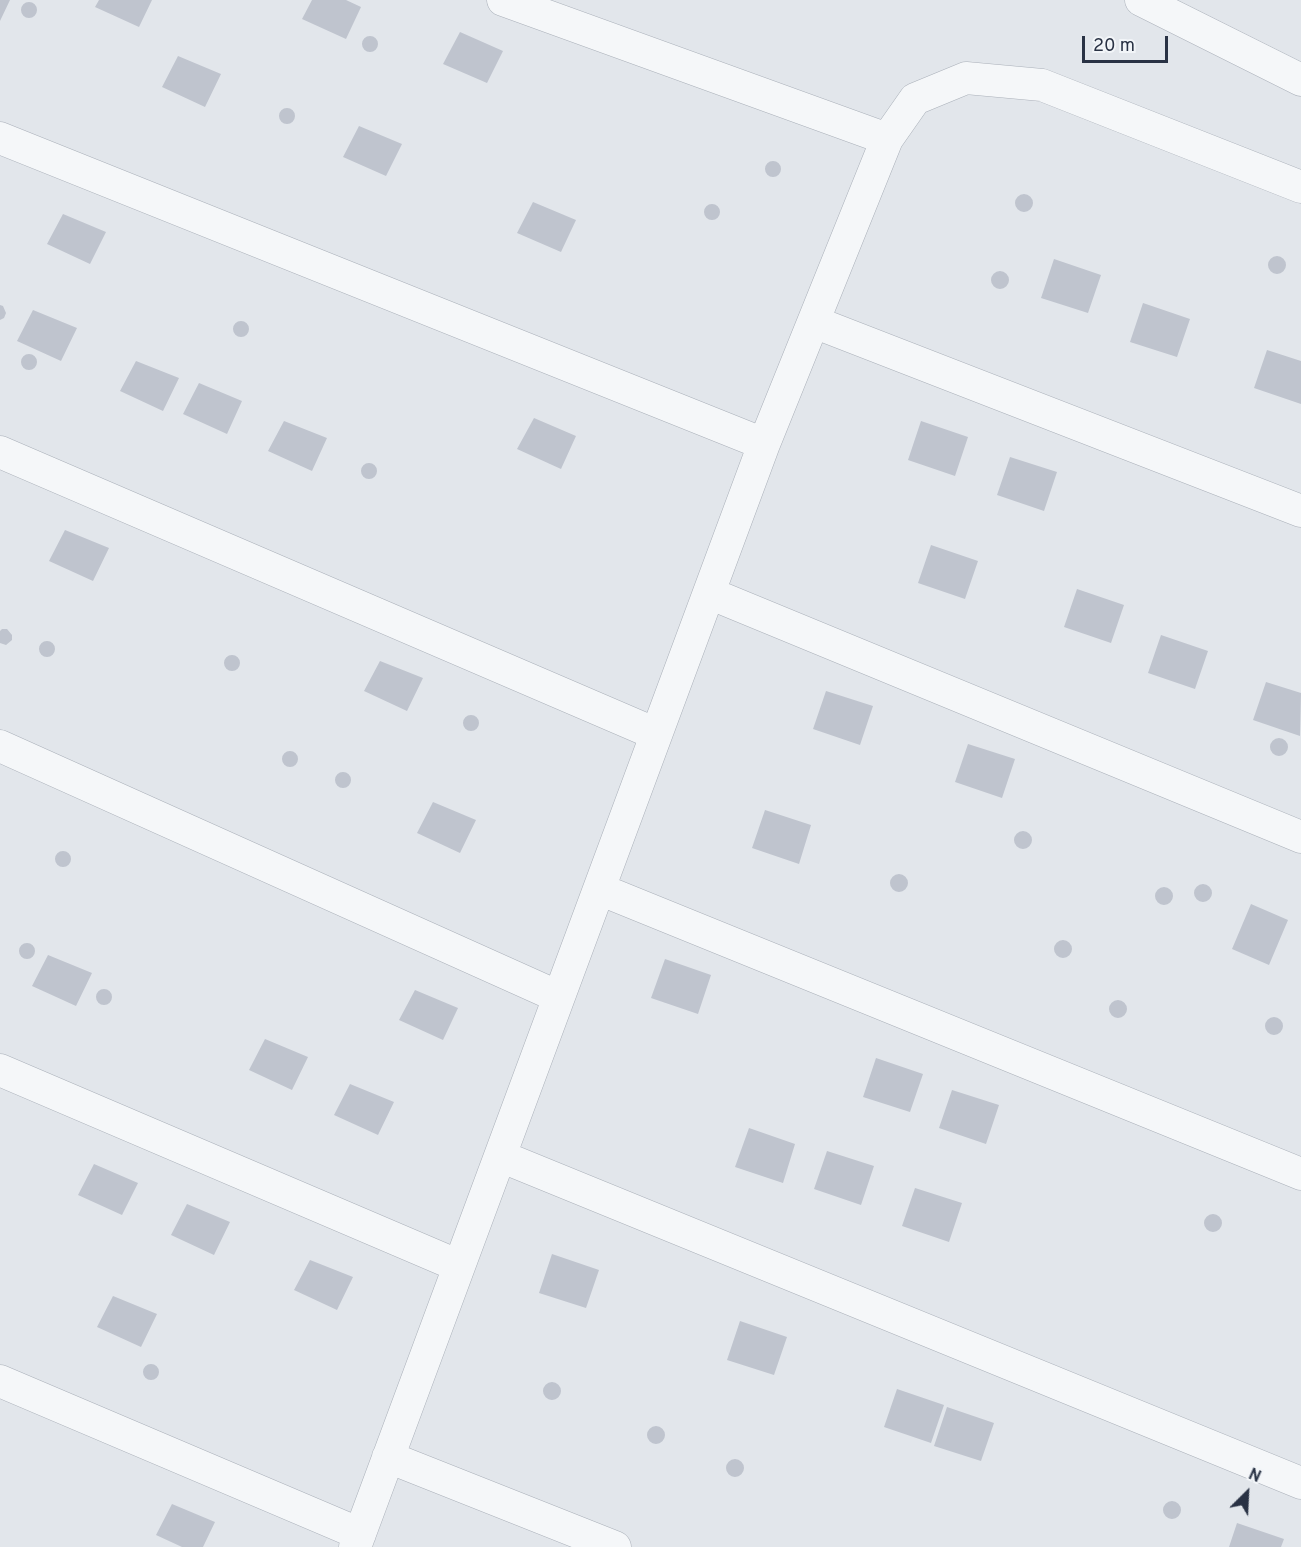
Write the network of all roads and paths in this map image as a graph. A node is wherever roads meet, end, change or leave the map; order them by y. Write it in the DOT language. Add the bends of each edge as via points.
graph roads {
  1 [pos="503,0"];
  2 [pos="1142,0"];
  3 [pos="1301,80"];
  4 [pos="0,138"];
  5 [pos="888,139"];
  6 [pos="1301,187"];
  7 [pos="814,322"];
  8 [pos="764,444"];
  9 [pos="0,452"];
  10 [pos="1301,511"];
  11 [pos="709,593"];
  12 [pos="656,734"];
  13 [pos="0,746"];
  14 [pos="1301,837"];
  15 [pos="599,889"];
  16 [pos="559,997"];
  17 [pos="0,1070"];
  18 [pos="500,1156"];
  19 [pos="1301,1174"];
  20 [pos="459,1266"];
  21 [pos="0,1382"];
  22 [pos="388,1457"];
  23 [pos="1301,1483"];
  24 [pos="357,1540"];
  25 [pos="615,1547"];
  1 -- 5 [label="street"];
  2 -- 3 [label="street"];
  4 -- 8 [label="street"];
  5 -- 6 [label="street" via="915,99 966,78 1042,85"];
  5 -- 7 [label="street"];
  7 -- 8 [label="street"];
  7 -- 10 [label="street"];
  8 -- 11 [label="street"];
  9 -- 12 [label="street"];
  11 -- 12 [label="street"];
  11 -- 14 [label="street"];
  12 -- 15 [label="street"];
  13 -- 16 [label="street"];
  15 -- 16 [label="street"];
  15 -- 19 [label="street"];
  16 -- 18 [label="street"];
  17 -- 20 [label="street"];
  18 -- 20 [label="street"];
  18 -- 23 [label="street"];
  20 -- 22 [label="street"];
  21 -- 24 [label="street"];
  22 -- 24 [label="street"];
  22 -- 25 [label="street"];
}
